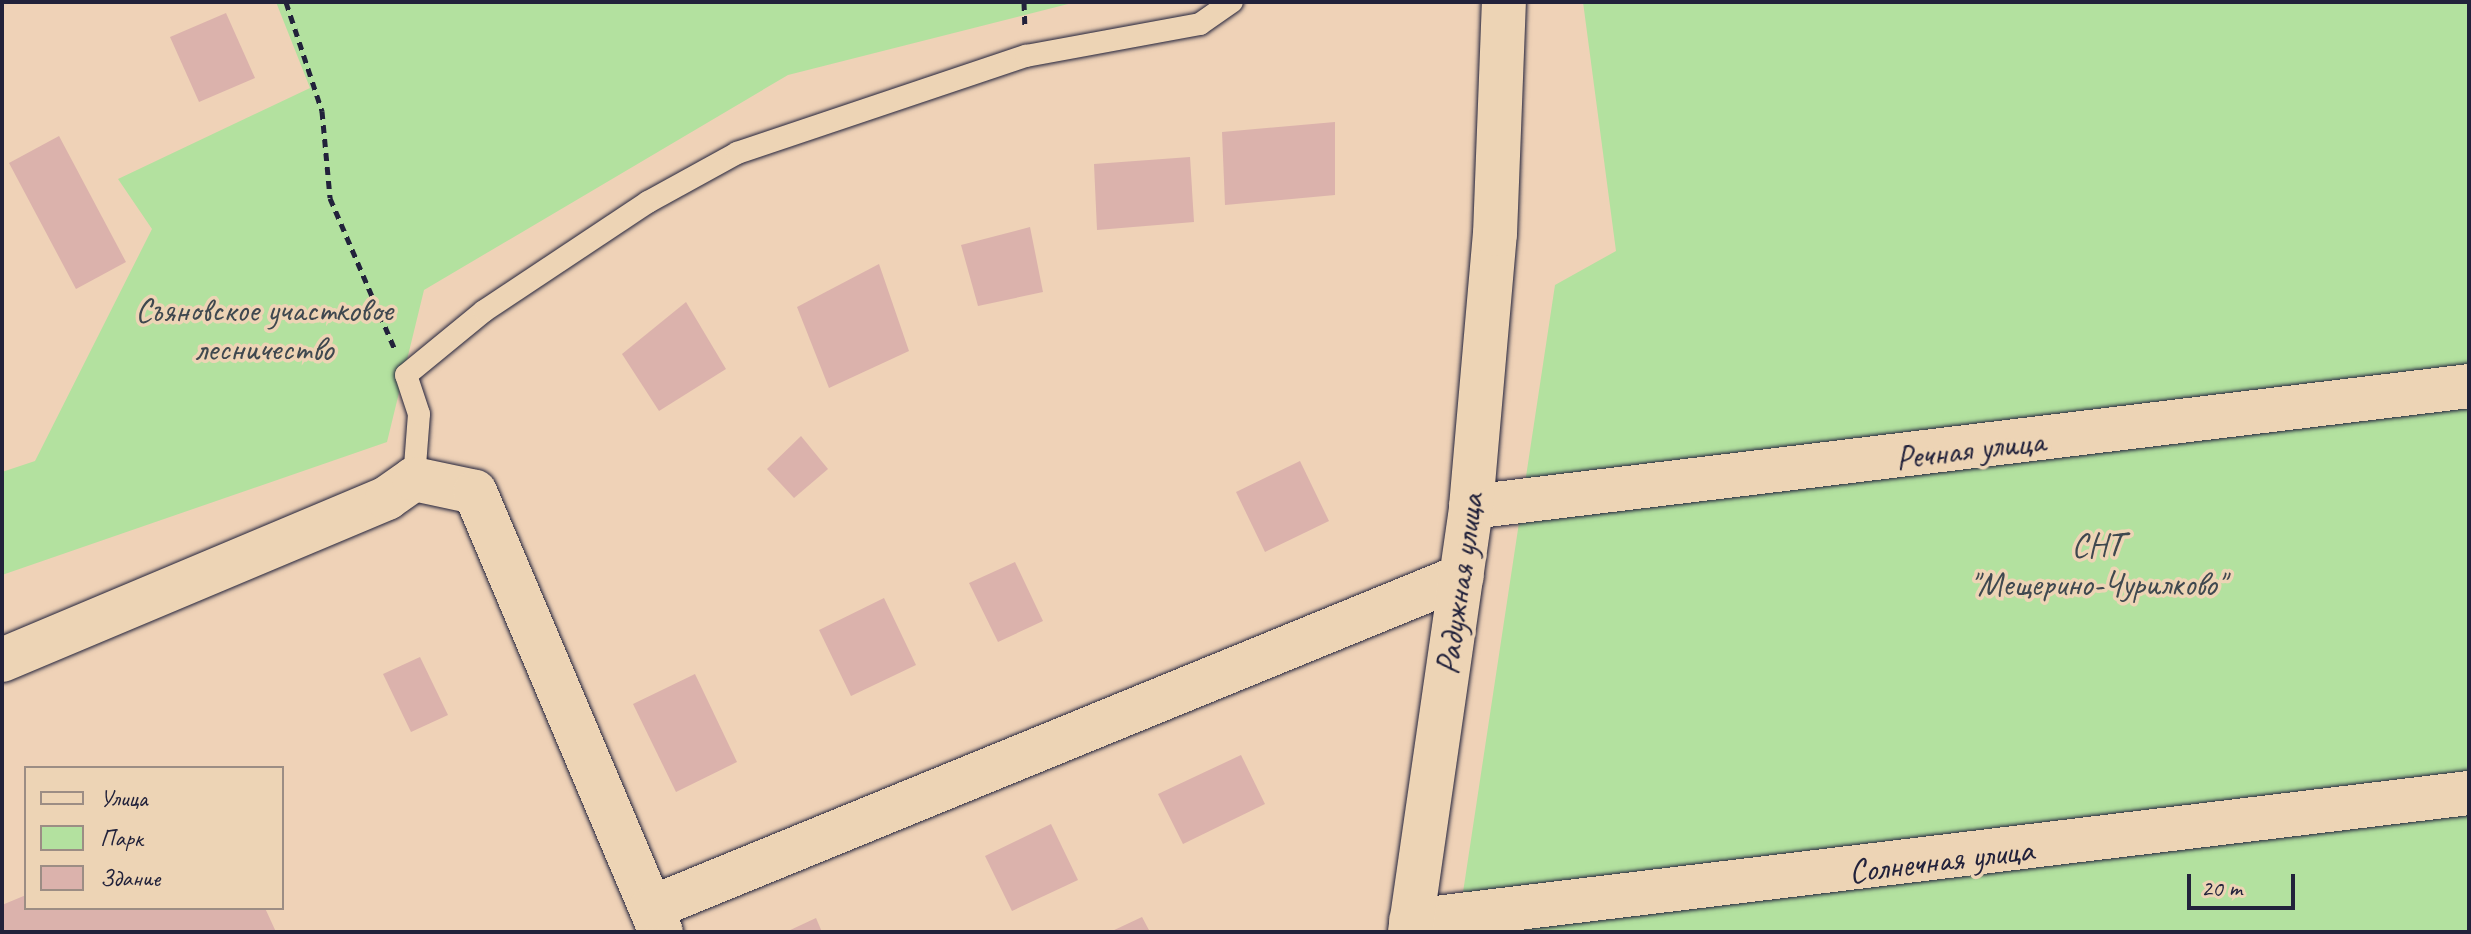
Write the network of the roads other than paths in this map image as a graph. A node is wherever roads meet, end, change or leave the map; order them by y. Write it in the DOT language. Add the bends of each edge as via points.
graph roads {
  1 [pos="1232,2"];
  2 [pos="1504,2"];
  3 [pos="2469,386"];
  4 [pos="414,479"];
  5 [pos="1471,507"];
  6 [pos="1462,576"];
  7 [pos="2,660"];
  8 [pos="2469,793"];
  9 [pos="656,920"];
  10 [pos="1411,927"];
  1 -- 4 [label="lane" via="1200,24 1026,56 737,153 648,202 484,311 406,375 419,414"];
  2 -- 5 [label="street, Радужная улица" via="1495,234"];
  3 -- 5 [label="street, Речная улица"];
  4 -- 7 [label="street" via="387,498"];
  4 -- 9 [label="street" via="475,492"];
  5 -- 6 [label="street, Радужная улица"];
  6 -- 9 [label="street"];
  6 -- 10 [label="street, Радужная улица"];
  8 -- 10 [label="street, Солнечная улица"];
}
